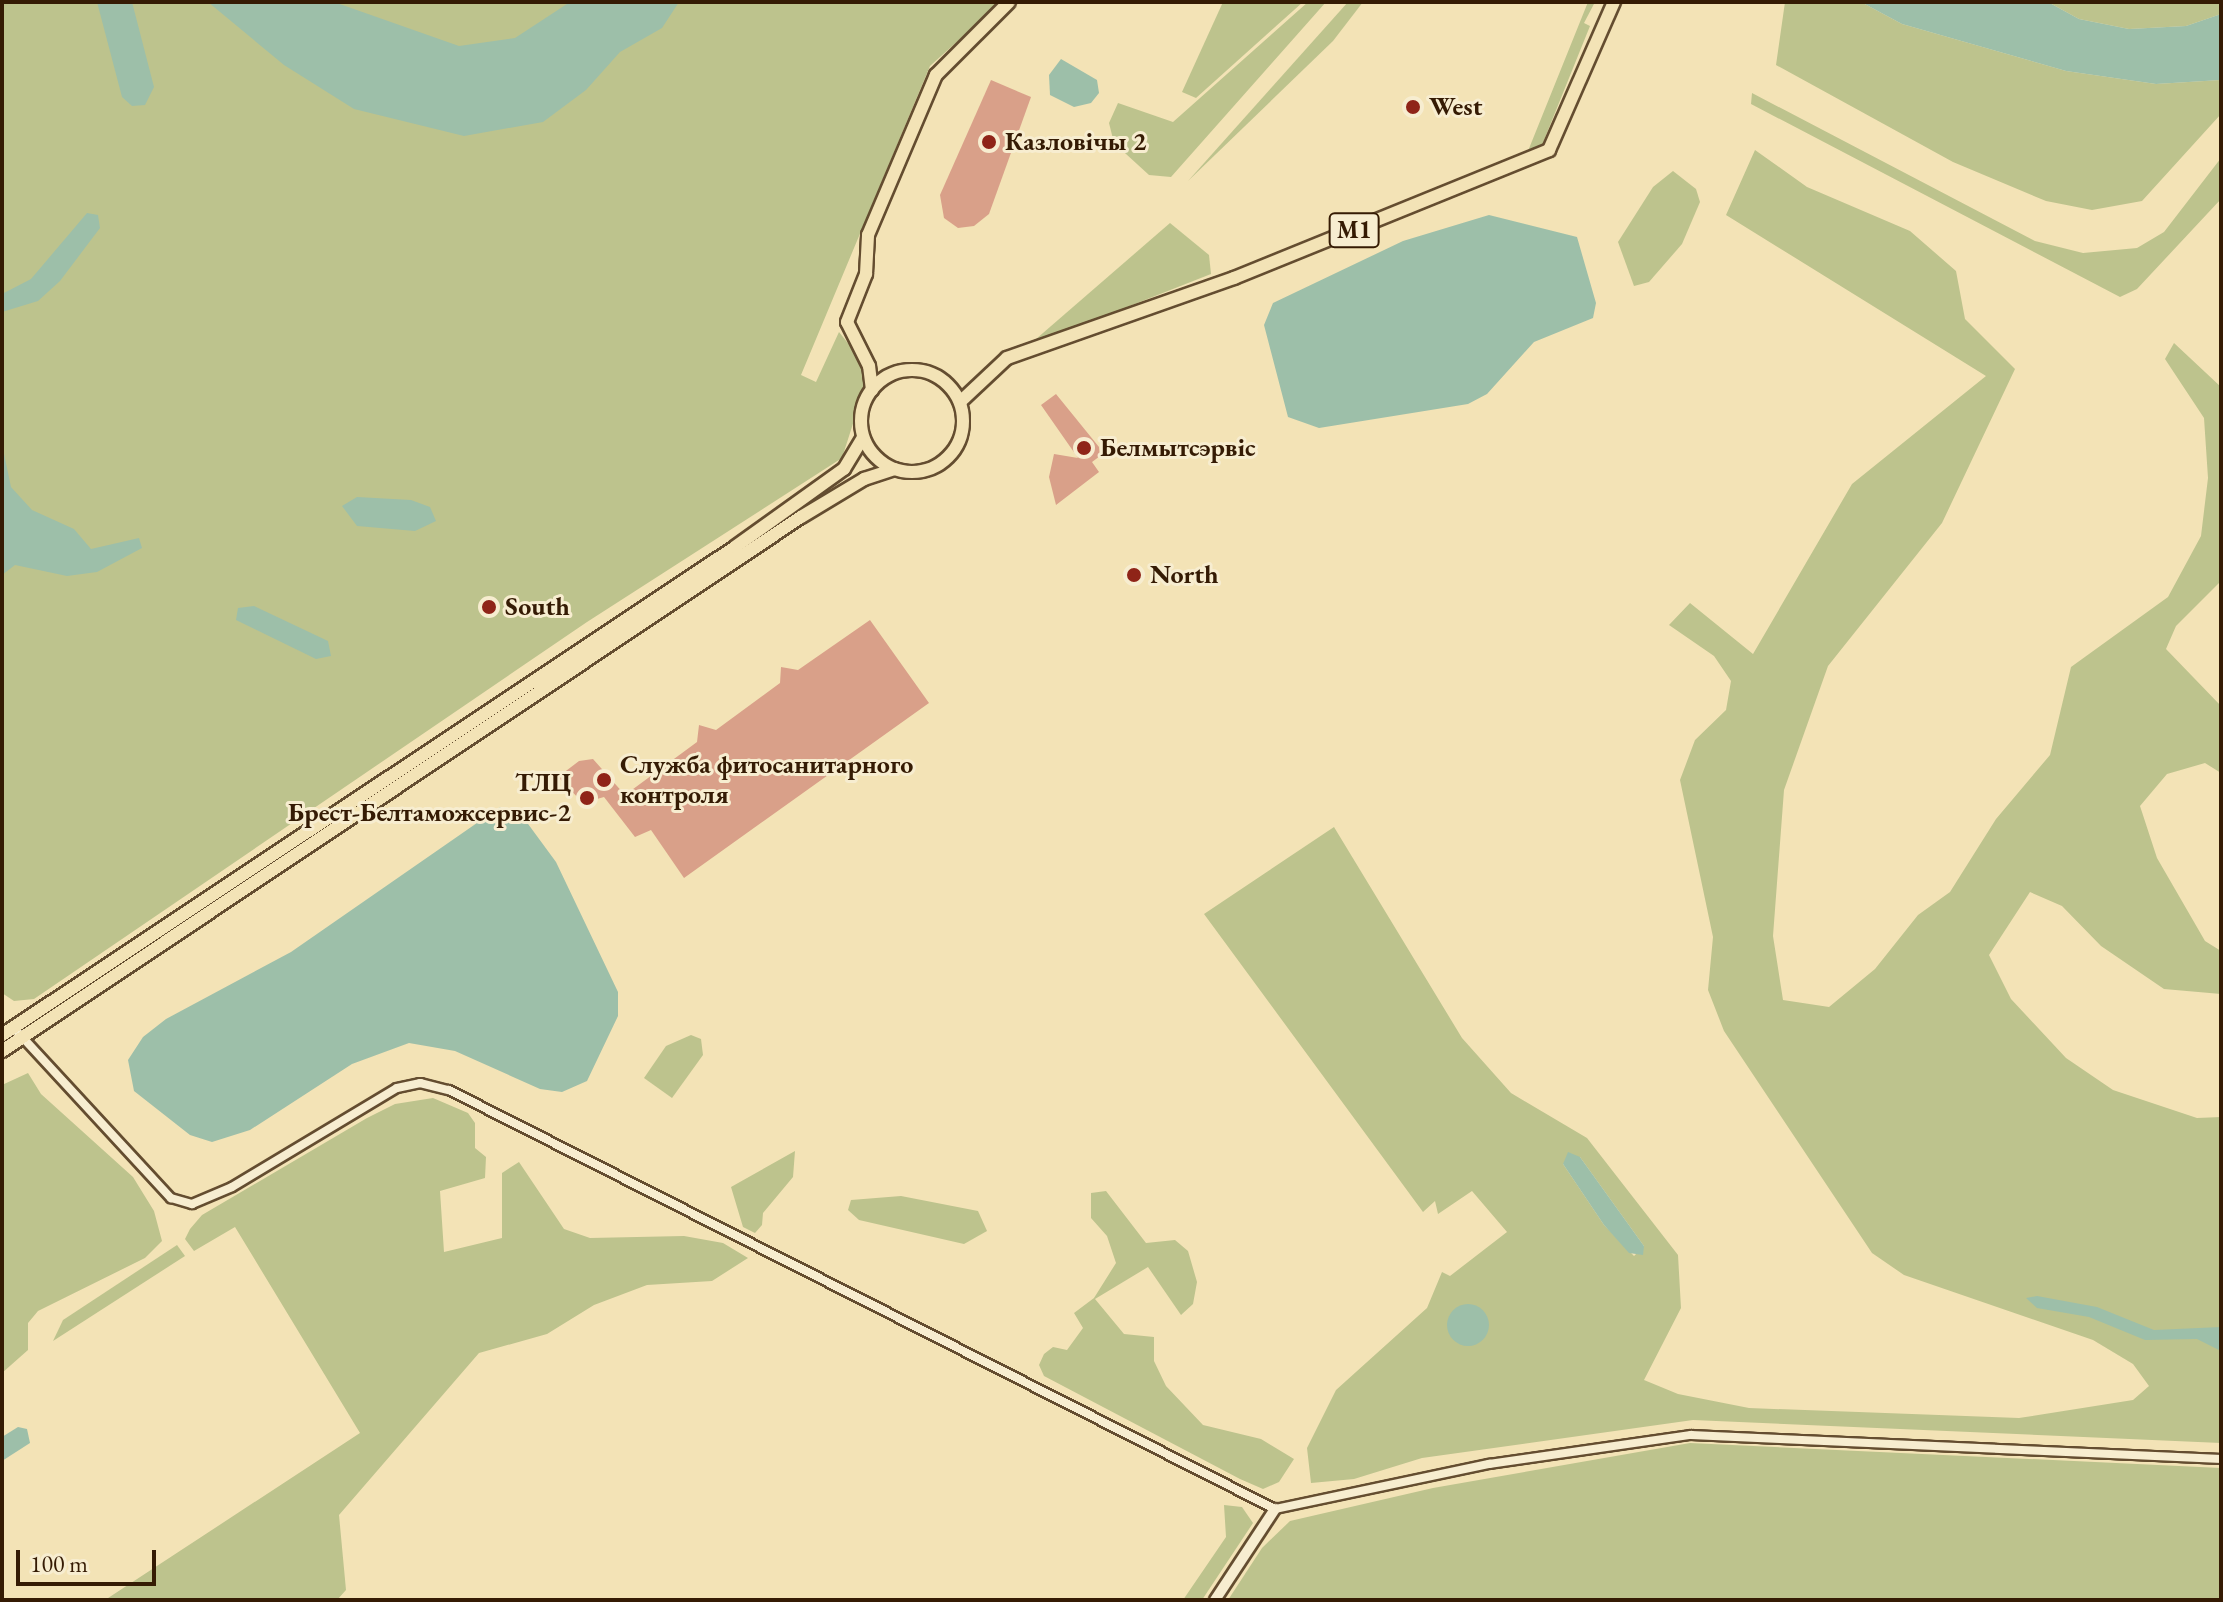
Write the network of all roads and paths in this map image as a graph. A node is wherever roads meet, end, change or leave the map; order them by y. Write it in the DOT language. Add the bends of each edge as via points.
graph roads {
  1 [pos="1009,2"];
  2 [pos="1614,2"];
  3 [pos="872,390"];
  4 [pos="960,402"];
  5 [pos="863,437"];
  6 [pos="894,469"];
  7 [pos="12,1033"];
  8 [pos="2,1051"];
  9 [pos="2221,1459"];
  10 [pos="1275,1509"];
  11 [pos="1215,1600"];
  1 -- 3 [label="highway" via="936,75 868,235 866,274 847,322 869,366"];
  2 -- 4 [label="highway, М1" via="1549,150 1234,278 1007,358"];
  3 -- 4 [label="highway" via="891,375 918,370 943,380"];
  3 -- 5 [label="highway" via="861,417"];
  4 -- 6 [label="highway" via="963,430 951,455 925,471"];
  5 -- 6 [label="highway" via="876,458"];
  5 -- 7 [label="highway" via="844,469 735,547"];
  6 -- 7 [label="highway" via="864,479 801,517"];
  7 -- 8 [label="highway"];
  7 -- 10 [label="street" via="171,1198 192,1204 232,1187 397,1088 420,1083 449,1090"];
  9 -- 10 [label="street" via="1691,1435 1489,1464"];
  10 -- 11 [label="street"];
}
